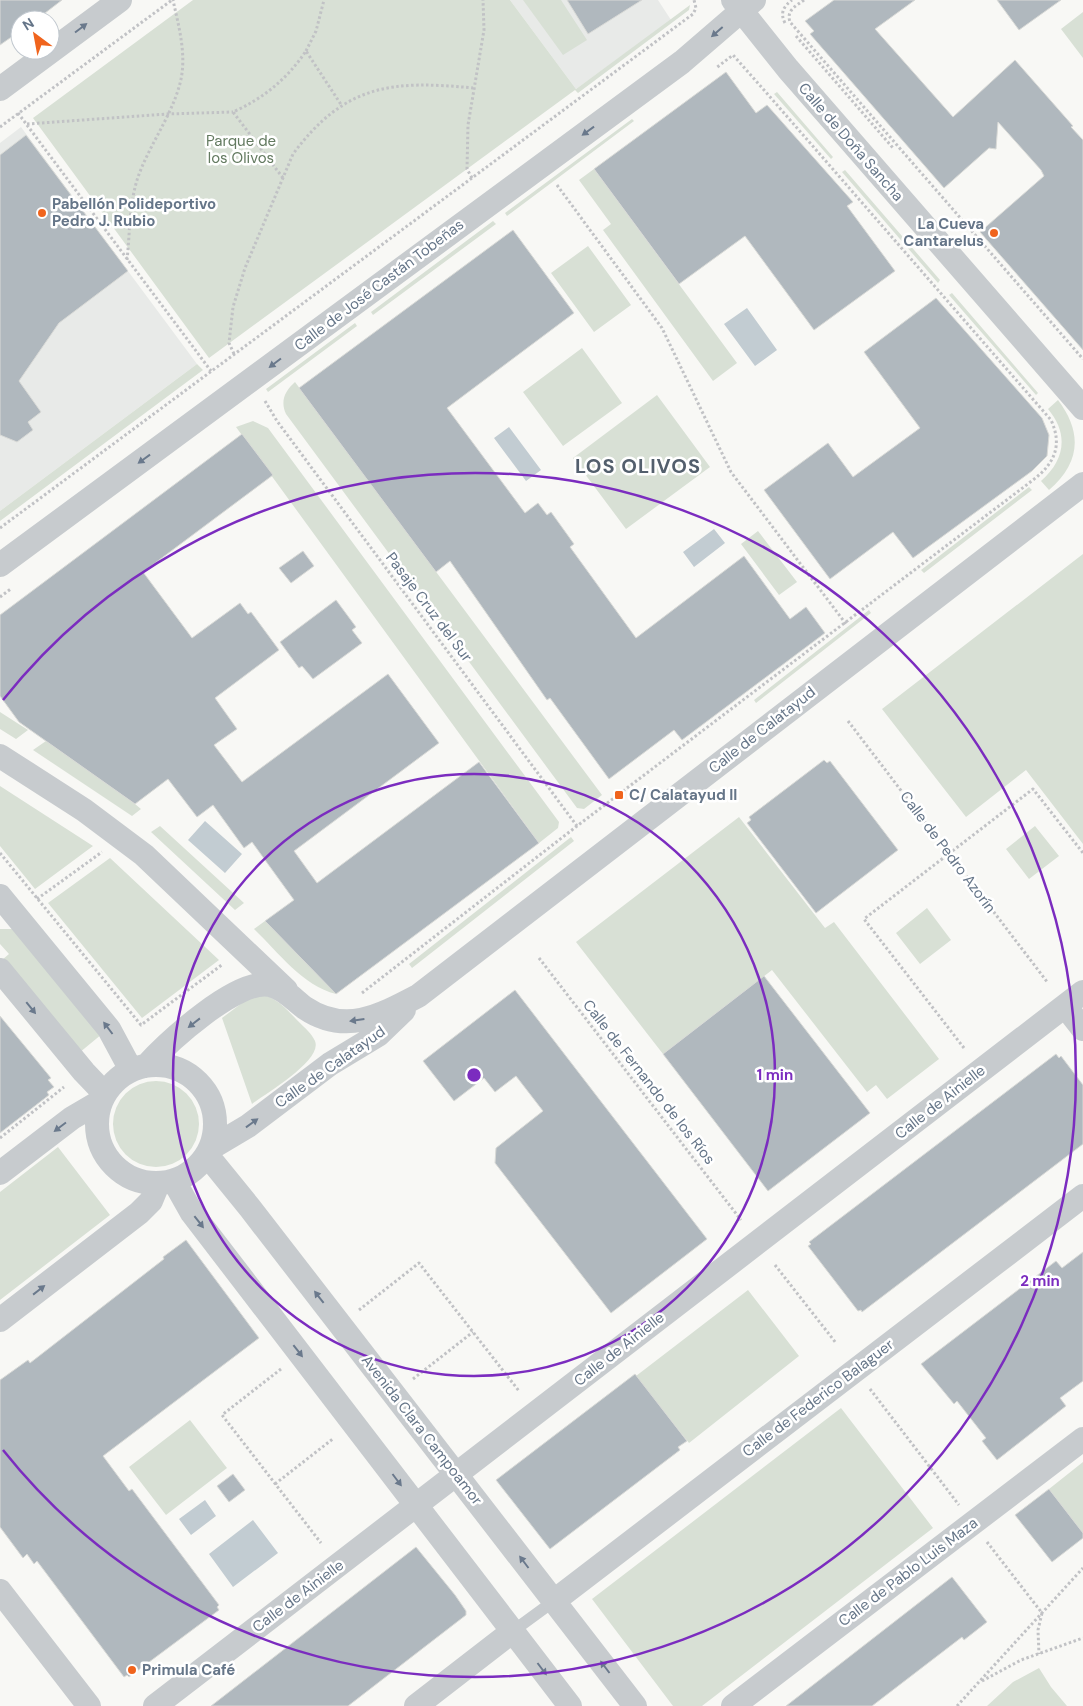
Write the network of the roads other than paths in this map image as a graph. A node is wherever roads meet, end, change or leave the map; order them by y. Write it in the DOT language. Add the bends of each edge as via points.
graph roads {
  1 [pos="120,0"];
  2 [pos="742,4"];
  3 [pos="0,89"];
  4 [pos="1077,401"];
  5 [pos="1083,417"];
  6 [pos="1081,482"];
  7 [pos="0,565"];
  8 [pos="0,756"];
  9 [pos="0,896"];
  10 [pos="232,952"];
  11 [pos="0,970"];
  12 [pos="233,994"];
  13 [pos="418,996"];
  14 [pos="1074,999"];
  15 [pos="305,1008"];
  16 [pos="1083,1029"];
  17 [pos="139,1068"];
  18 [pos="103,1097"];
  19 [pos="209,1151"];
  20 [pos="0,1173"];
  21 [pos="166,1182"];
  22 [pos="1083,1196"];
  23 [pos="0,1320"];
  24 [pos="1083,1439"];
  25 [pos="456,1474"];
  26 [pos="416,1505"];
  27 [pos="0,1591"];
  28 [pos="554,1601"];
  29 [pos="513,1631"];
  30 [pos="89,1706"];
  31 [pos="155,1706"];
  32 [pos="416,1706"];
  33 [pos="570,1706"];
  34 [pos="635,1706"];
  35 [pos="734,1706"];
  3 -- 1 [label="street, one-way"];
  2 -- 4 [label="street, Calle de Doña Sancha" via="788,69"];
  2 -- 7 [label="street, Calle de José Castán Tobeñas, one-way" via="682,62"];
  4 -- 5 [label="street, Calle de Doña Sancha"];
  6 -- 13 [label="street, Calle de Calatayud"];
  8 -- 10 [label="street" via="125,839 163,872"];
  17 -- 9 [label="street, one-way"];
  10 -- 12 [label="street" via="245,963 240,984"];
  10 -- 15 [label="street"];
  11 -- 18 [label="street, one-way"];
  12 -- 15 [label="street, Calle de Calatayud" via="250,986 271,985"];
  12 -- 17 [label="street, Calle de Calatayud, one-way"];
  13 -- 15 [label="street, Calle de Calatayud, one-way" via="389,1011 356,1022 321,1018"];
  19 -- 13 [label="street, Calle de Calatayud, one-way" via="330,1064 378,1035"];
  14 -- 16 [label="street"];
  14 -- 25 [label="street, Calle de Ainielle"];
  17 -- 18 [label="street" via="113,1084"];
  17 -- 19 [label="street" via="162,1066 178,1069 203,1088 215,1117 215,1132"];
  18 -- 20 [label="street, one-way"];
  18 -- 21 [label="street" via="97,1118 98,1134 112,1164 140,1182"];
  19 -- 21 [label="street" via="198,1166"];
  25 -- 19 [label="street, Avenida Clara Campoamor, one-way"];
  23 -- 21 [label="street, one-way" via="139,1213"];
  21 -- 26 [label="street, one-way"];
  22 -- 28 [label="street, Calle de Federico Balaguer"];
  24 -- 35 [label="street, Calle de Pablo Luis Maza"];
  25 -- 26 [label="street, Calle de Ainielle"];
  28 -- 25 [label="street, Avenida Clara Campoamor, one-way"];
  26 -- 29 [label="street"];
  26 -- 31 [label="street, Calle de Ainielle"];
  27 -- 30 [label="street"];
  28 -- 29 [label="lane"];
  34 -- 28 [label="street, Avenida Clara Campoamor, one-way"];
  29 -- 32 [label="street"];
  29 -- 33 [label="street, one-way"];
}
